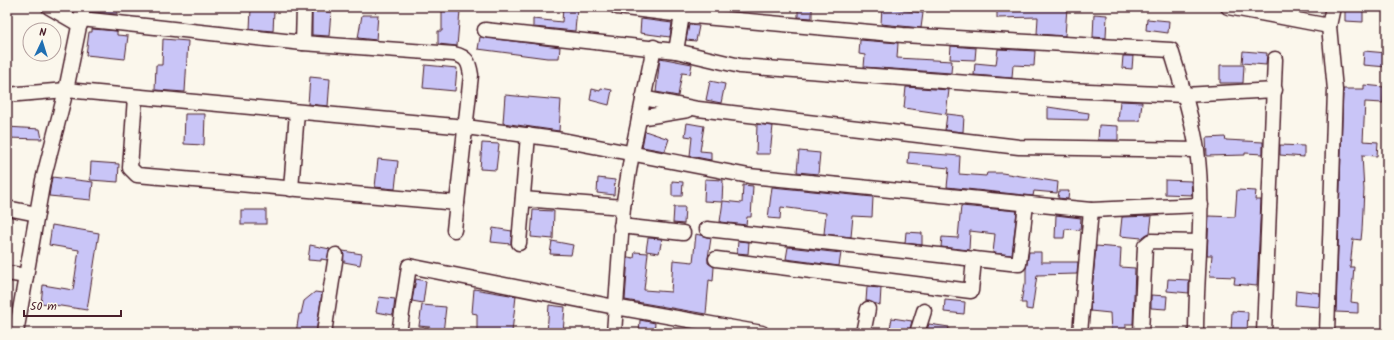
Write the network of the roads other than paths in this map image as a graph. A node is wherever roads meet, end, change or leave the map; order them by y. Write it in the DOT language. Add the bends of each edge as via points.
graph roads {
  1 [pos="49,7"];
  2 [pos="304,7"];
  3 [pos="617,7"];
  4 [pos="1228,7"];
  5 [pos="1333,7"];
  6 [pos="682,15"];
  7 [pos="81,17"];
  8 [pos="1329,26"];
  9 [pos="485,30"];
  10 [pos="303,43"];
  11 [pos="654,48"];
  12 [pos="676,51"];
  13 [pos="1275,59"];
  14 [pos="66,90"];
  15 [pos="1275,90"];
  16 [pos="7,95"];
  17 [pos="1184,95"];
  18 [pos="135,97"];
  19 [pos="643,98"];
  20 [pos="698,109"];
  21 [pos="298,112"];
  22 [pos="639,118"];
  23 [pos="466,127"];
  24 [pos="528,135"];
  25 [pos="1197,150"];
  26 [pos="632,152"];
  27 [pos="291,189"];
  28 [pos="523,199"];
  29 [pos="457,203"];
  30 [pos="1026,204"];
  31 [pos="1201,205"];
  32 [pos="623,207"];
  33 [pos="7,208"];
  34 [pos="1091,210"];
  35 [pos="37,214"];
  36 [pos="621,226"];
  37 [pos="707,229"];
  38 [pos="454,230"];
  39 [pos="683,233"];
  40 [pos="1199,242"];
  41 [pos="520,243"];
  42 [pos="336,255"];
  43 [pos="716,259"];
  44 [pos="974,259"];
  45 [pos="7,273"];
  46 [pos="26,276"];
  47 [pos="615,307"];
  48 [pos="868,309"];
  49 [pos="924,311"];
  50 [pos="16,333"];
  51 [pos="324,333"];
  52 [pos="399,333"];
  53 [pos="614,333"];
  54 [pos="762,333"];
  55 [pos="862,333"];
  56 [pos="917,333"];
  57 [pos="1080,333"];
  58 [pos="1142,333"];
  59 [pos="1196,333"];
  60 [pos="1264,333"];
  61 [pos="1327,333"];
  1 -- 7 [label="street"];
  2 -- 10 [label="street"];
  3 -- 6 [label="street"];
  4 -- 8 [label="street"];
  5 -- 8 [label="street"];
  6 -- 12 [label="street"];
  6 -- 17 [label="street" via="903,35 1171,50"];
  7 -- 10 [label="street"];
  7 -- 14 [label="street"];
  8 -- 61 [label="street" via="1335,90"];
  9 -- 11 [label="street"];
  10 -- 23 [label="street" via="454,54 464,57 470,63 471,75"];
  11 -- 12 [label="street"];
  11 -- 19 [label="street"];
  12 -- 17 [label="street" via="740,66 1057,89"];
  13 -- 15 [label="street"];
  14 -- 16 [label="street"];
  14 -- 18 [label="street"];
  14 -- 35 [label="street"];
  15 -- 17 [label="street"];
  15 -- 60 [label="street"];
  17 -- 25 [label="street"];
  18 -- 21 [label="street"];
  18 -- 27 [label="street" via="130,168 134,174"];
  19 -- 20 [label="street"];
  19 -- 22 [label="street"];
  20 -- 22 [label="street"];
  20 -- 25 [label="street" via="1019,147"];
  21 -- 23 [label="street"];
  21 -- 27 [label="street"];
  22 -- 26 [label="street"];
  23 -- 24 [label="street"];
  23 -- 29 [label="street"];
  24 -- 26 [label="street"];
  24 -- 28 [label="street"];
  25 -- 31 [label="street"];
  26 -- 30 [label="street" via="749,176"];
  26 -- 32 [label="street"];
  27 -- 29 [label="street"];
  28 -- 32 [label="street"];
  28 -- 41 [label="street"];
  29 -- 38 [label="street"];
  30 -- 34 [label="street"];
  30 -- 44 [label="street" via="1019,264"];
  31 -- 34 [label="street"];
  31 -- 40 [label="street"];
  32 -- 36 [label="street"];
  33 -- 35 [label="street"];
  34 -- 57 [label="street"];
  35 -- 46 [label="street"];
  36 -- 39 [label="street"];
  36 -- 47 [label="street"];
  37 -- 44 [label="street"];
  40 -- 58 [label="street" via="1151,241 1145,246"];
  40 -- 59 [label="street"];
  42 -- 51 [label="street"];
  43 -- 44 [label="street" via="971,291"];
  45 -- 46 [label="street"];
  46 -- 50 [label="street"];
  47 -- 52 [label="street" via="408,266"];
  47 -- 53 [label="street"];
  47 -- 54 [label="street"];
  48 -- 55 [label="street"];
  49 -- 56 [label="street"];
}
